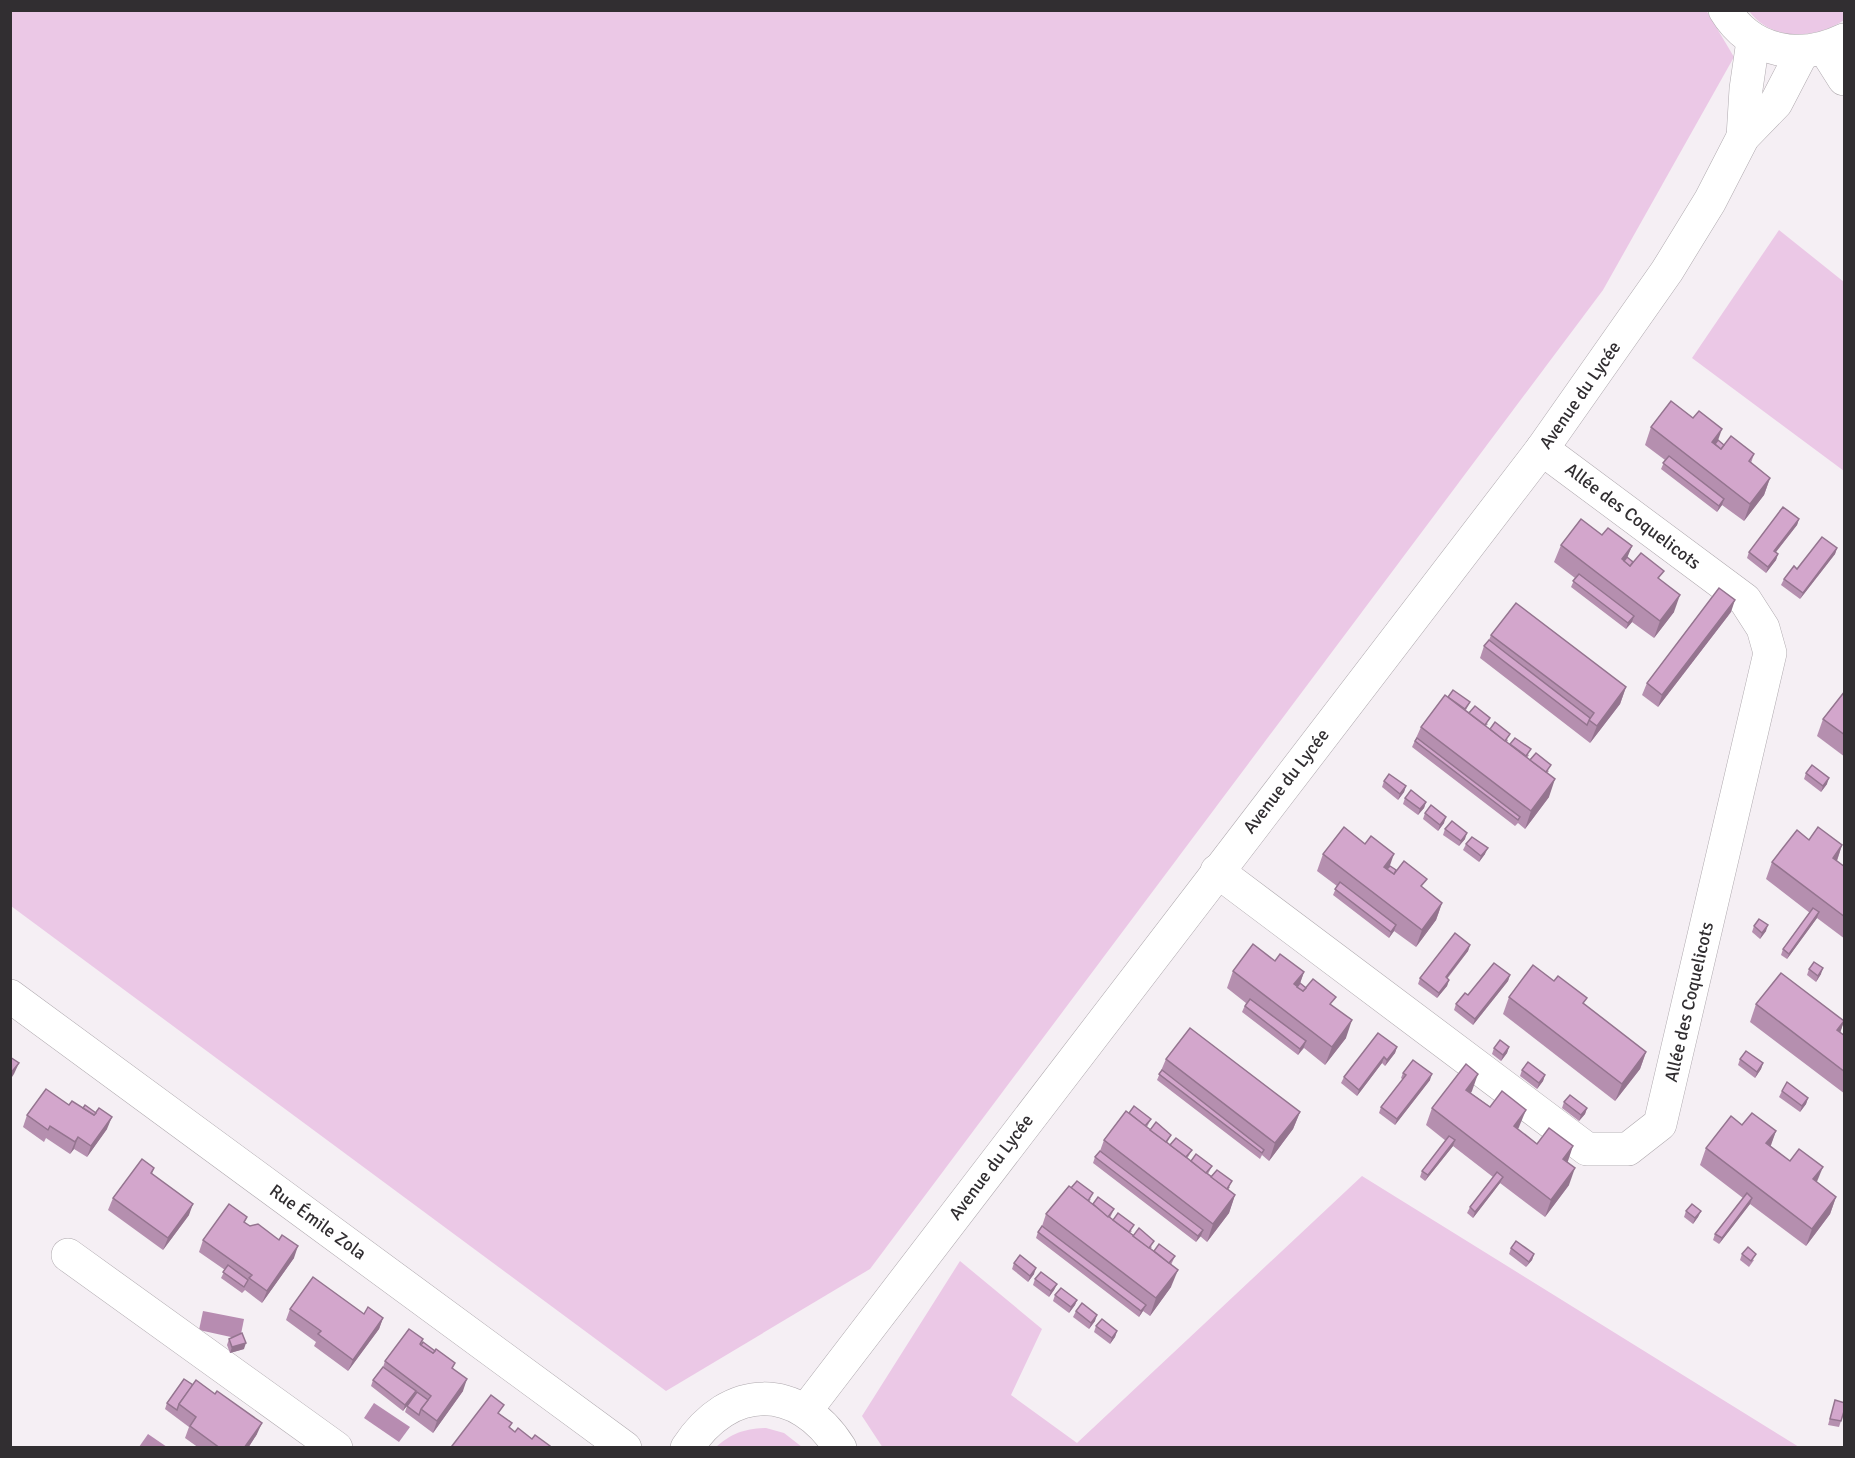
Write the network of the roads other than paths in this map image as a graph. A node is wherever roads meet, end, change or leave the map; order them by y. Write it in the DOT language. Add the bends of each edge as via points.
graph roads {
  1 [pos="1725,10"];
  2 [pos="1753,40"];
  3 [pos="1824,48"];
  4 [pos="1845,79"];
  5 [pos="1743,137"];
  6 [pos="1542,450"];
  7 [pos="1217,871"];
  8 [pos="10,996"];
  9 [pos="68,1255"];
  10 [pos="806,1410"];
  11 [pos="336,1448"];
  12 [pos="625,1448"];
  13 [pos="687,1448"];
  14 [pos="840,1448"];
  1 -- 2 [label="street" via="1732,23"];
  2 -- 3 [label="street"];
  2 -- 5 [label="street, Avenue du Lycée"];
  3 -- 4 [label="street"];
  3 -- 5 [label="street, Avenue du Lycée"];
  5 -- 6 [label="street, Avenue du Lycée" via="1667,271"];
  6 -- 7 [label="street, Avenue du Lycée"];
  6 -- 7 [label="street, Allée des Coquelicots" via="1745,600 1763,628 1770,653 1660,1124 1628,1149 1587,1149"];
  7 -- 10 [label="street, Avenue du Lycée"];
  8 -- 12 [label="street, Rue Émile Zola"];
  9 -- 11 [label="street"];
  10 -- 13 [label="street" via="779,1400 751,1399 724,1408 701,1426"];
  10 -- 14 [label="street" via="827,1426"];
}
